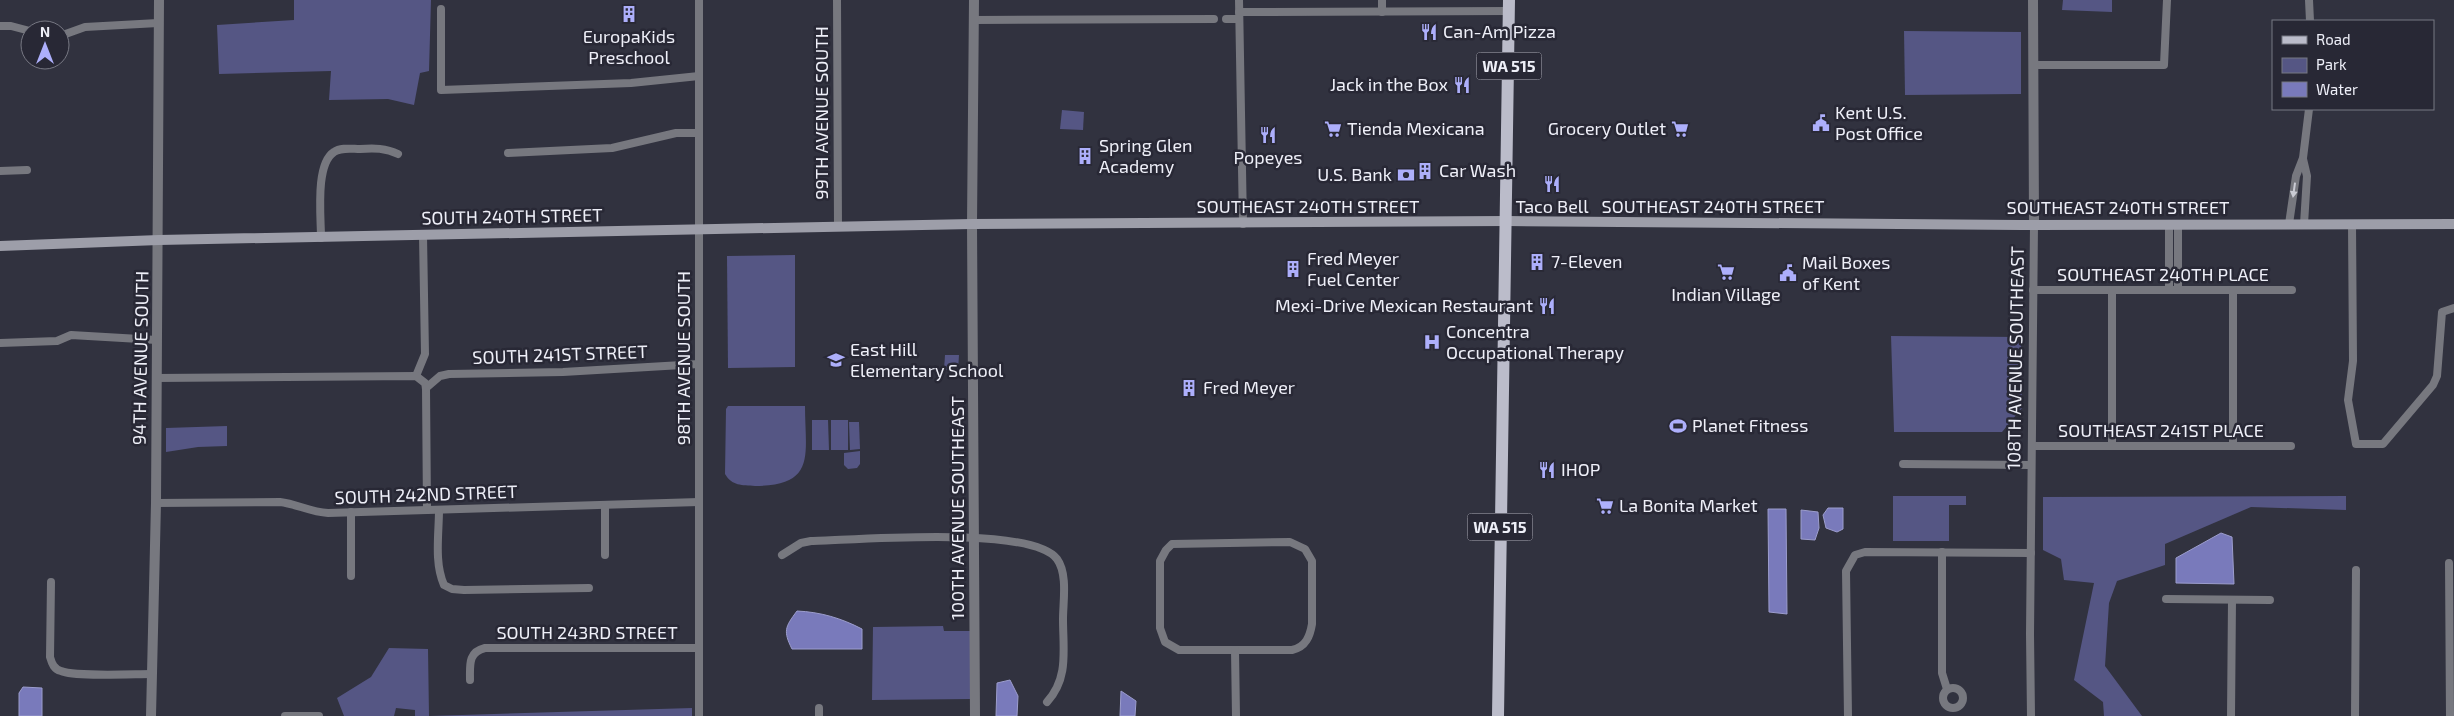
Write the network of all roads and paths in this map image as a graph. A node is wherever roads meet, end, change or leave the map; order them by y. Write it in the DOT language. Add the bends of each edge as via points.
graph roads {
  1 [pos="159,0"];
  2 [pos="699,0"];
  3 [pos="837,0"];
  4 [pos="974,0"];
  5 [pos="1239,0"];
  6 [pos="1382,0"];
  7 [pos="2033,0"];
  8 [pos="2167,0"];
  9 [pos="2309,0"];
  10 [pos="1509,6"];
  11 [pos="441,9"];
  12 [pos="1382,12"];
  13 [pos="1239,16"];
  14 [pos="1214,19"];
  15 [pos="1226,19"];
  16 [pos="974,20"];
  17 [pos="2310,20"];
  18 [pos="158,23"];
  19 [pos="0,26"];
  20 [pos="20,28"];
  21 [pos="70,32"];
  22 [pos="2034,64"];
  23 [pos="699,76"];
  24 [pos="2309,110"];
  25 [pos="698,133"];
  26 [pos="508,153"];
  27 [pos="398,154"];
  28 [pos="2303,158"];
  29 [pos="26,170"];
  30 [pos="0,171"];
  31 [pos="1507,221"];
  32 [pos="972,224"];
  33 [pos="1243,224"];
  34 [pos="2174,224"];
  35 [pos="2289,224"];
  36 [pos="2304,224"];
  37 [pos="2352,224"];
  38 [pos="2454,224"];
  39 [pos="2034,225"];
  40 [pos="838,226"];
  41 [pos="700,229"];
  42 [pos="423,235"];
  43 [pos="321,238"];
  44 [pos="158,240"];
  45 [pos="0,246"];
  46 [pos="2033,290"];
  47 [pos="2112,290"];
  48 [pos="2169,290"];
  49 [pos="2178,290"];
  50 [pos="2233,290"];
  51 [pos="2292,290"];
  52 [pos="2454,308"];
  53 [pos="157,340"];
  54 [pos="0,343"];
  55 [pos="699,364"];
  56 [pos="156,378"];
  57 [pos="419,378"];
  58 [pos="426,388"];
  59 [pos="2032,446"];
  60 [pos="2112,446"];
  61 [pos="2233,446"];
  62 [pos="2291,446"];
  63 [pos="1903,464"];
  64 [pos="2031,464"];
  65 [pos="156,502"];
  66 [pos="699,502"];
  67 [pos="605,505"];
  68 [pos="426,510"];
  69 [pos="439,510"];
  70 [pos="351,512"];
  71 [pos="974,537"];
  72 [pos="1942,552"];
  73 [pos="2031,553"];
  74 [pos="605,554"];
  75 [pos="782,554"];
  76 [pos="2449,563"];
  77 [pos="2356,570"];
  78 [pos="351,576"];
  79 [pos="51,582"];
  80 [pos="589,588"];
  81 [pos="2166,599"];
  82 [pos="2232,600"];
  83 [pos="2270,600"];
  84 [pos="699,648"];
  85 [pos="1236,650"];
  86 [pos="152,674"];
  87 [pos="470,680"];
  88 [pos="1948,689"];
  89 [pos="1046,702"];
  90 [pos="151,716"];
  91 [pos="285,716"];
  92 [pos="319,716"];
  93 [pos="699,716"];
  94 [pos="975,716"];
  95 [pos="1236,716"];
  96 [pos="1498,716"];
  97 [pos="1848,716"];
  98 [pos="2031,716"];
  99 [pos="2231,716"];
  100 [pos="2354,716"];
  101 [pos="2450,716"];
  1 -- 18 [label="street, 94TH AVENUE SOUTH"];
  2 -- 23 [label="street, 98TH AVENUE SOUTH"];
  3 -- 40 [label="street, 99TH AVENUE SOUTH"];
  4 -- 16 [label="street, 100TH AVENUE SOUTHEAST"];
  5 -- 13 [label="street"];
  6 -- 12 [label="street"];
  7 -- 22 [label="street, 108TH AVENUE SOUTHEAST"];
  8 -- 22 [label="street" via="2164,65"];
  9 -- 17 [label="street"];
  10 -- 12 [label="street"];
  10 -- 31 [label="main road, WA 515"];
  11 -- 23 [label="street" via="441,90 631,83"];
  12 -- 13 [label="street"];
  13 -- 15 [label="street"];
  13 -- 33 [label="street"];
  14 -- 16 [label="street"];
  16 -- 32 [label="street, 100TH AVENUE SOUTHEAST"];
  18 -- 21 [label="street" via="84,27"];
  18 -- 44 [label="street, 94TH AVENUE SOUTH"];
  19 -- 20 [label="street"];
  22 -- 39 [label="street, 108TH AVENUE SOUTHEAST"];
  23 -- 25 [label="street, 98TH AVENUE SOUTH"];
  24 -- 28 [label="street"];
  25 -- 26 [label="street" via="676,133 612,148"];
  25 -- 41 [label="street, 98TH AVENUE SOUTH"];
  27 -- 43 [label="street" via="373,148 343,149 330,155 321,180"];
  28 -- 35 [label="street, one-way" via="2296,176"];
  28 -- 36 [label="street" via="2307,176"];
  29 -- 30 [label="street"];
  31 -- 33 [label="main road, SOUTHEAST 240TH STREET"];
  31 -- 39 [label="main road, SOUTHEAST 240TH STREET"];
  31 -- 96 [label="main road, WA 515"];
  32 -- 33 [label="main road, SOUTHEAST 240TH STREET"];
  32 -- 40 [label="main road, SOUTH 240TH STREET"];
  32 -- 71 [label="street, 100TH AVENUE SOUTHEAST"];
  34 -- 35 [label="main road, SOUTHEAST 240TH STREET"];
  34 -- 39 [label="main road, SOUTHEAST 240TH STREET"];
  34 -- 48 [label="street"];
  34 -- 49 [label="street"];
  35 -- 36 [label="main road, SOUTHEAST 240TH STREET"];
  36 -- 37 [label="main road, SOUTHEAST 240TH STREET"];
  37 -- 38 [label="main road, SOUTHEAST 240TH STREET"];
  37 -- 52 [label="street" via="2353,361 2348,400 2356,444 2383,444 2433,385 2438,376 2442,312"];
  39 -- 46 [label="street, 108TH AVENUE SOUTHEAST"];
  40 -- 41 [label="main road, SOUTH 240TH STREET"];
  41 -- 42 [label="main road, SOUTH 240TH STREET"];
  41 -- 55 [label="street, 98TH AVENUE SOUTH"];
  42 -- 43 [label="main road, SOUTH 240TH STREET"];
  42 -- 57 [label="street" via="425,354"];
  43 -- 44 [label="main road, SOUTH 240TH STREET"];
  44 -- 45 [label="main road, SOUTH 240TH STREET"];
  44 -- 53 [label="street, 94TH AVENUE SOUTH"];
  46 -- 47 [label="street, SOUTHEAST 240TH PLACE"];
  46 -- 59 [label="street, 108TH AVENUE SOUTHEAST"];
  47 -- 48 [label="street, SOUTHEAST 240TH PLACE"];
  47 -- 60 [label="street"];
  48 -- 49 [label="street, SOUTHEAST 240TH PLACE"];
  49 -- 50 [label="street, SOUTHEAST 240TH PLACE"];
  50 -- 51 [label="street, SOUTHEAST 240TH PLACE"];
  50 -- 61 [label="street"];
  53 -- 54 [label="street" via="71,335 57,341"];
  53 -- 56 [label="street, 94TH AVENUE SOUTH"];
  55 -- 58 [label="street, SOUTH 241ST STREET" via="563,372 449,374 440,376"];
  55 -- 66 [label="street, 98TH AVENUE SOUTH"];
  56 -- 57 [label="street"];
  56 -- 65 [label="street, 94TH AVENUE SOUTH"];
  57 -- 58 [label="street"];
  58 -- 68 [label="street"];
  59 -- 60 [label="street, SOUTHEAST 241ST PLACE"];
  59 -- 64 [label="street, 108TH AVENUE SOUTHEAST"];
  60 -- 61 [label="street, SOUTHEAST 241ST PLACE"];
  61 -- 62 [label="street, SOUTHEAST 241ST PLACE"];
  63 -- 64 [label="street"];
  64 -- 73 [label="street, 108TH AVENUE SOUTHEAST"];
  65 -- 70 [label="street, SOUTH 242ND STREET" via="289,503 310,512"];
  65 -- 86 [label="street, 94TH AVENUE SOUTH"];
  66 -- 67 [label="street, SOUTH 242ND STREET"];
  66 -- 84 [label="street, 98TH AVENUE SOUTH"];
  67 -- 69 [label="street, SOUTH 242ND STREET"];
  67 -- 74 [label="street"];
  68 -- 69 [label="street, SOUTH 242ND STREET"];
  68 -- 70 [label="street, SOUTH 242ND STREET"];
  69 -- 80 [label="street" via="439,562 444,585 464,590"];
  70 -- 78 [label="street"];
  71 -- 75 [label="street" via="811,541"];
  71 -- 89 [label="street" via="1034,546 1055,557 1060,564 1062,674 1058,688"];
  71 -- 94 [label="street, 100TH AVENUE SOUTHEAST"];
  72 -- 73 [label="street"];
  72 -- 88 [label="street" via="1942,673"];
  72 -- 97 [label="street" via="1864,552 1851,559 1846,571"];
  73 -- 98 [label="street, 108TH AVENUE SOUTHEAST"];
  76 -- 101 [label="street"];
  77 -- 100 [label="street"];
  79 -- 86 [label="street" via="50,657 56,668 71,673"];
  81 -- 82 [label="street"];
  82 -- 83 [label="street"];
  82 -- 99 [label="street"];
  84 -- 87 [label="street, SOUTH 243RD STREET" via="485,648 471,658"];
  84 -- 93 [label="street, 98TH AVENUE SOUTH"];
  85 -- 85 [label="street" via="1292,650 1308,639 1312,624 1312,561 1305,549 1290,542 1172,544 1160,561 1160,628 1165,642 1179,650"];
  85 -- 95 [label="street"];
  86 -- 90 [label="street, 94TH AVENUE SOUTH"];
  91 -- 92 [label="street"];
}
